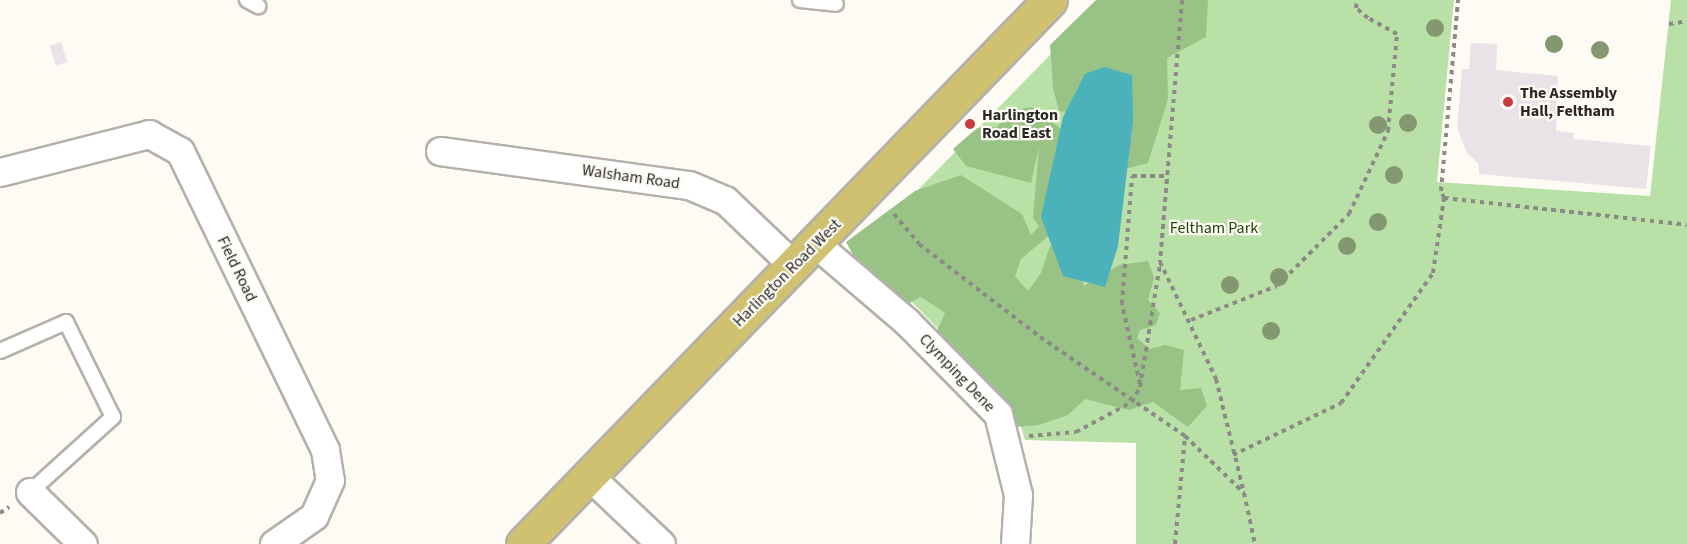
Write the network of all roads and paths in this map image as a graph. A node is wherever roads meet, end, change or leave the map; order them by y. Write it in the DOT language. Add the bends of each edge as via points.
graph roads {
  1 [pos="800,0"];
  2 [pos="1050,0"];
  3 [pos="1182,0"];
  4 [pos="1357,0"];
  5 [pos="1458,0"];
  6 [pos="836,4"];
  7 [pos="1687,21"];
  8 [pos="1669,24"];
  9 [pos="440,151"];
  10 [pos="0,172"];
  11 [pos="1167,176"];
  12 [pos="1444,198"];
  13 [pos="894,214"];
  14 [pos="1687,225"];
  15 [pos="806,256"];
  16 [pos="1160,262"];
  17 [pos="1191,320"];
  18 [pos="0,351"];
  19 [pos="1140,387"];
  20 [pos="1132,402"];
  21 [pos="1185,436"];
  22 [pos="1008,438"];
  23 [pos="1233,455"];
  24 [pos="587,474"];
  25 [pos="30,492"];
  26 [pos="1244,493"];
  27 [pos="83,544"];
  28 [pos="274,544"];
  29 [pos="523,544"];
  30 [pos="661,544"];
  31 [pos="1015,544"];
  32 [pos="1175,544"];
  33 [pos="1255,544"];
  1 -- 6 [label="lane"];
  2 -- 15 [label="main road, Harlington Road West"];
  3 -- 11 [label="path"];
  4 -- 17 [label="path" via="1356,8 1397,34 1388,131 1349,214 1277,286"];
  5 -- 12 [label="path" via="1440,190"];
  7 -- 8 [label="path"];
  9 -- 15 [label="street, Walsham Road" via="689,185 725,200"];
  10 -- 28 [label="street, Field Road" via="149,134 180,151 325,450 330,480 314,516"];
  11 -- 16 [label="path"];
  11 -- 19 [label="path" via="1132,176 1122,304"];
  12 -- 14 [label="path"];
  12 -- 23 [label="path" via="1433,273 1341,403"];
  13 -- 20 [label="path" via="919,244"];
  15 -- 22 [label="street, Clymping Dene" via="907,322 998,414"];
  15 -- 24 [label="main road, Harlington Road West"];
  16 -- 17 [label="path"];
  16 -- 19 [label="path"];
  17 -- 23 [label="path" via="1216,379"];
  18 -- 25 [label="lane" via="66,322 113,417"];
  19 -- 20 [label="path"];
  20 -- 21 [label="path"];
  20 -- 22 [label="path" via="1076,432"];
  21 -- 26 [label="path"];
  21 -- 32 [label="path"];
  22 -- 31 [label="street, Clymping Dene" via="1018,495"];
  23 -- 26 [label="path"];
  24 -- 29 [label="main road, Harlington Road West"];
  24 -- 30 [label="street"];
  25 -- 27 [label="street"];
  26 -- 33 [label="path"];
}
